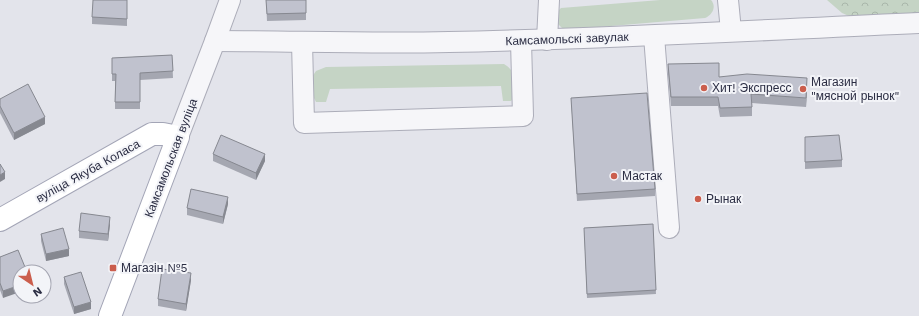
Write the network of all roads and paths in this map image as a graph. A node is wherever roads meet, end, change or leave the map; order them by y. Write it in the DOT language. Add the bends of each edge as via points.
graph roads {
  1 [pos="230,0"];
  2 [pos="549,0"];
  3 [pos="728,0"];
  4 [pos="919,23"];
  5 [pos="731,31"];
  6 [pos="654,36"];
  7 [pos="520,40"];
  8 [pos="547,40"];
  9 [pos="215,42"];
  10 [pos="302,42"];
  11 [pos="178,137"];
  12 [pos="0,220"];
  13 [pos="669,228"];
  14 [pos="110,316"];
  1 -- 9 [label="street, Камсамольская вуліца"];
  2 -- 8 [label="street"];
  3 -- 5 [label="street"];
  4 -- 5 [label="street, Камсамольскі завулак"];
  5 -- 6 [label="street, Камсамольскі завулак"];
  6 -- 8 [label="street, Камсамольскі завулак"];
  6 -- 13 [label="street"];
  7 -- 8 [label="street, Камсамольскі завулак"];
  7 -- 10 [label="street, Камсамольскі завулак"];
  7 -- 10 [label="street" via="523,116 304,123"];
  9 -- 10 [label="street, Камсамольскі завулак"];
  9 -- 11 [label="street, Камсамольская вуліца"];
  11 -- 12 [label="main road, вуліца Якуба Коласа" via="152,134"];
  11 -- 14 [label="main road, Камсамольская вуліца"];
}
